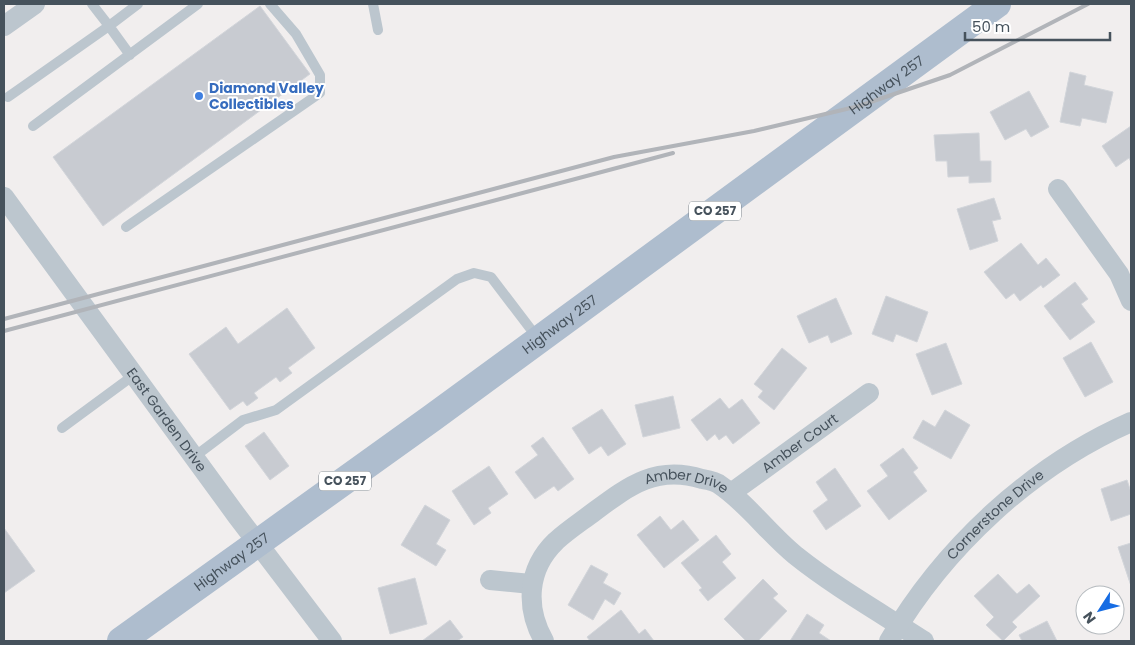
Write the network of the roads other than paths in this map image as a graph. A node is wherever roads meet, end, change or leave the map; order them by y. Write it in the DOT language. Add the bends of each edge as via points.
graph roads {
  1 [pos="35,4"];
  2 [pos="92,4"];
  3 [pos="138,4"];
  4 [pos="198,4"];
  5 [pos="270,4"];
  6 [pos="373,4"];
  7 [pos="997,4"];
  8 [pos="4,26"];
  9 [pos="109,26"];
  10 [pos="378,30"];
  11 [pos="130,55"];
  12 [pos="8,97"];
  13 [pos="33,126"];
  14 [pos="1058,189"];
  15 [pos="4,197"];
  16 [pos="126,227"];
  17 [pos="1131,301"];
  18 [pos="539,340"];
  19 [pos="134,375"];
  20 [pos="869,393"];
  21 [pos="1131,422"];
  22 [pos="62,428"];
  23 [pos="194,457"];
  24 [pos="731,493"];
  25 [pos="257,543"];
  26 [pos="490,580"];
  27 [pos="531,584"];
  28 [pos="894,633"];
  29 [pos="121,641"];
  30 [pos="332,641"];
  31 [pos="544,641"];
  32 [pos="924,641"];
  1 -- 8 [label="street"];
  2 -- 9 [label="lane"];
  3 -- 9 [label="lane"];
  4 -- 11 [label="lane"];
  5 -- 16 [label="lane" via="296,34 320,75 320,93"];
  6 -- 10 [label="lane"];
  7 -- 18 [label="main road, Highway 257 / CO 257"];
  9 -- 11 [label="lane"];
  9 -- 12 [label="lane"];
  11 -- 13 [label="lane"];
  14 -- 17 [label="street" via="1118,274"];
  15 -- 19 [label="street, East Garden Drive"];
  18 -- 23 [label="lane" via="491,277 474,273 457,279 276,410 243,420"];
  18 -- 25 [label="main road, Highway 257 / CO 257"];
  19 -- 22 [label="lane"];
  19 -- 23 [label="street, East Garden Drive"];
  20 -- 24 [label="street, Amber Court"];
  21 -- 28 [label="street, Cornerstone Drive" via="1053,466 990,517 930,581"];
  23 -- 25 [label="street, East Garden Drive"];
  24 -- 27 [label="street, Amber Drive" via="717,483 693,476 670,474 645,479 626,488 562,536 541,560"];
  24 -- 28 [label="street, Amber Drive" via="796,556"];
  25 -- 29 [label="main road, Highway 257 / CO 257"];
  25 -- 30 [label="street, East Garden Drive"];
  26 -- 27 [label="street"];
  27 -- 31 [label="street, Amber Drive" via="532,611"];
  28 -- 32 [label="street, Amber Drive"];
}
